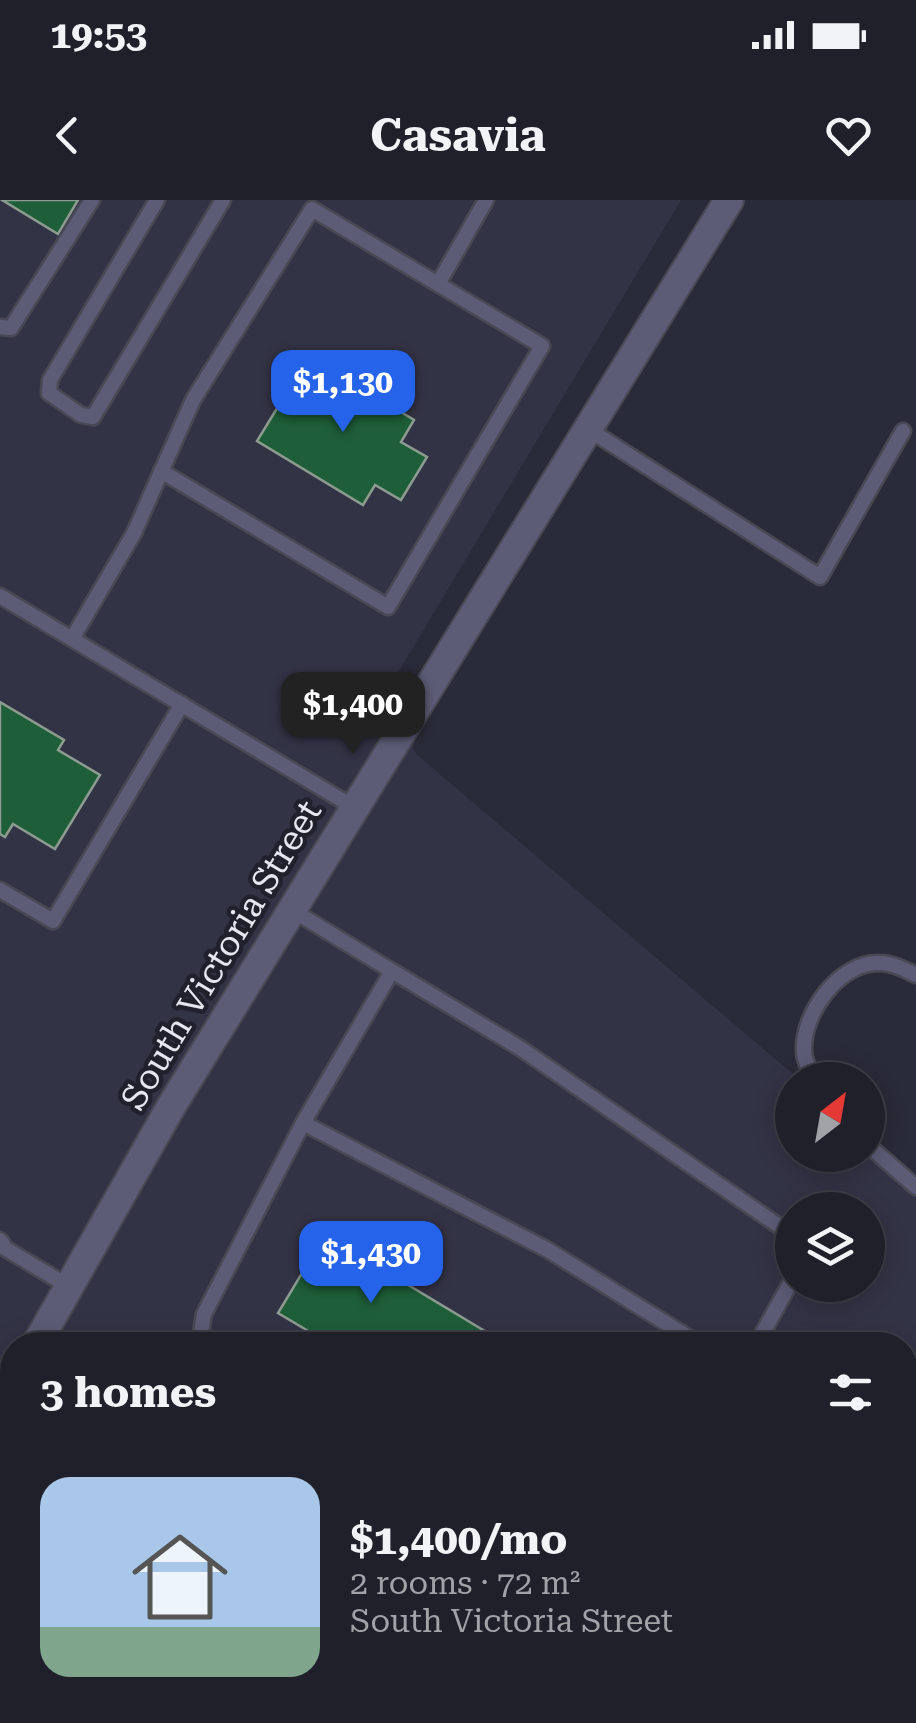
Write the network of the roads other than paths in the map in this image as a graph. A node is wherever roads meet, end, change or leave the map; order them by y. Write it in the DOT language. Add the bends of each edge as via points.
graph roads {
  1 [pos="92,200"];
  2 [pos="157,200"];
  3 [pos="223,200"];
  4 [pos="486,200"];
  5 [pos="724,202"];
  6 [pos="438,284"];
  7 [pos="0,327"];
  8 [pos="588,429"];
  9 [pos="903,431"];
  10 [pos="161,471"];
  11 [pos="0,596"];
  12 [pos="72,639"];
  13 [pos="182,704"];
  14 [pos="355,808"];
  15 [pos="0,890"];
  16 [pos="292,910"];
  17 [pos="392,971"];
  18 [pos="916,975"];
  19 [pos="806,1062"];
  20 [pos="303,1123"];
  21 [pos="885,1160"];
  22 [pos="916,1187"];
  23 [pos="775,1223"];
  24 [pos="0,1240"];
  25 [pos="68,1286"];
  26 [pos="780,1302"];
  27 [pos="43,1332"];
  28 [pos="201,1332"];
  29 [pos="680,1332"];
  30 [pos="763,1332"];
  1 -- 7 [label="lane" via="10,328"];
  2 -- 3 [label="lane" via="50,380 49,393 80,415 94,417"];
  4 -- 6 [label="lane"];
  5 -- 8 [label="street, South Victoria Street"];
  6 -- 10 [label="lane" via="312,209 193,400"];
  6 -- 10 [label="lane" via="542,346 388,607"];
  8 -- 9 [label="lane" via="820,577"];
  8 -- 14 [label="street, South Victoria Street"];
  10 -- 12 [label="lane" via="134,533"];
  11 -- 12 [label="lane"];
  12 -- 13 [label="lane"];
  13 -- 14 [label="lane"];
  13 -- 15 [label="lane" via="54,921"];
  14 -- 16 [label="street, South Victoria Street"];
  16 -- 17 [label="lane"];
  16 -- 25 [label="street, South Victoria Street"];
  17 -- 20 [label="lane"];
  17 -- 23 [label="lane" via="520,1048"];
  18 -- 19 [label="lane" via="874,962 832,986 812,1012"];
  20 -- 28 [label="lane" via="204,1314"];
  20 -- 29 [label="lane" via="548,1250"];
  21 -- 22 [label="lane"];
  24 -- 25 [label="lane"];
  25 -- 27 [label="street, South Victoria Street"];
  26 -- 30 [label="lane"];
}
